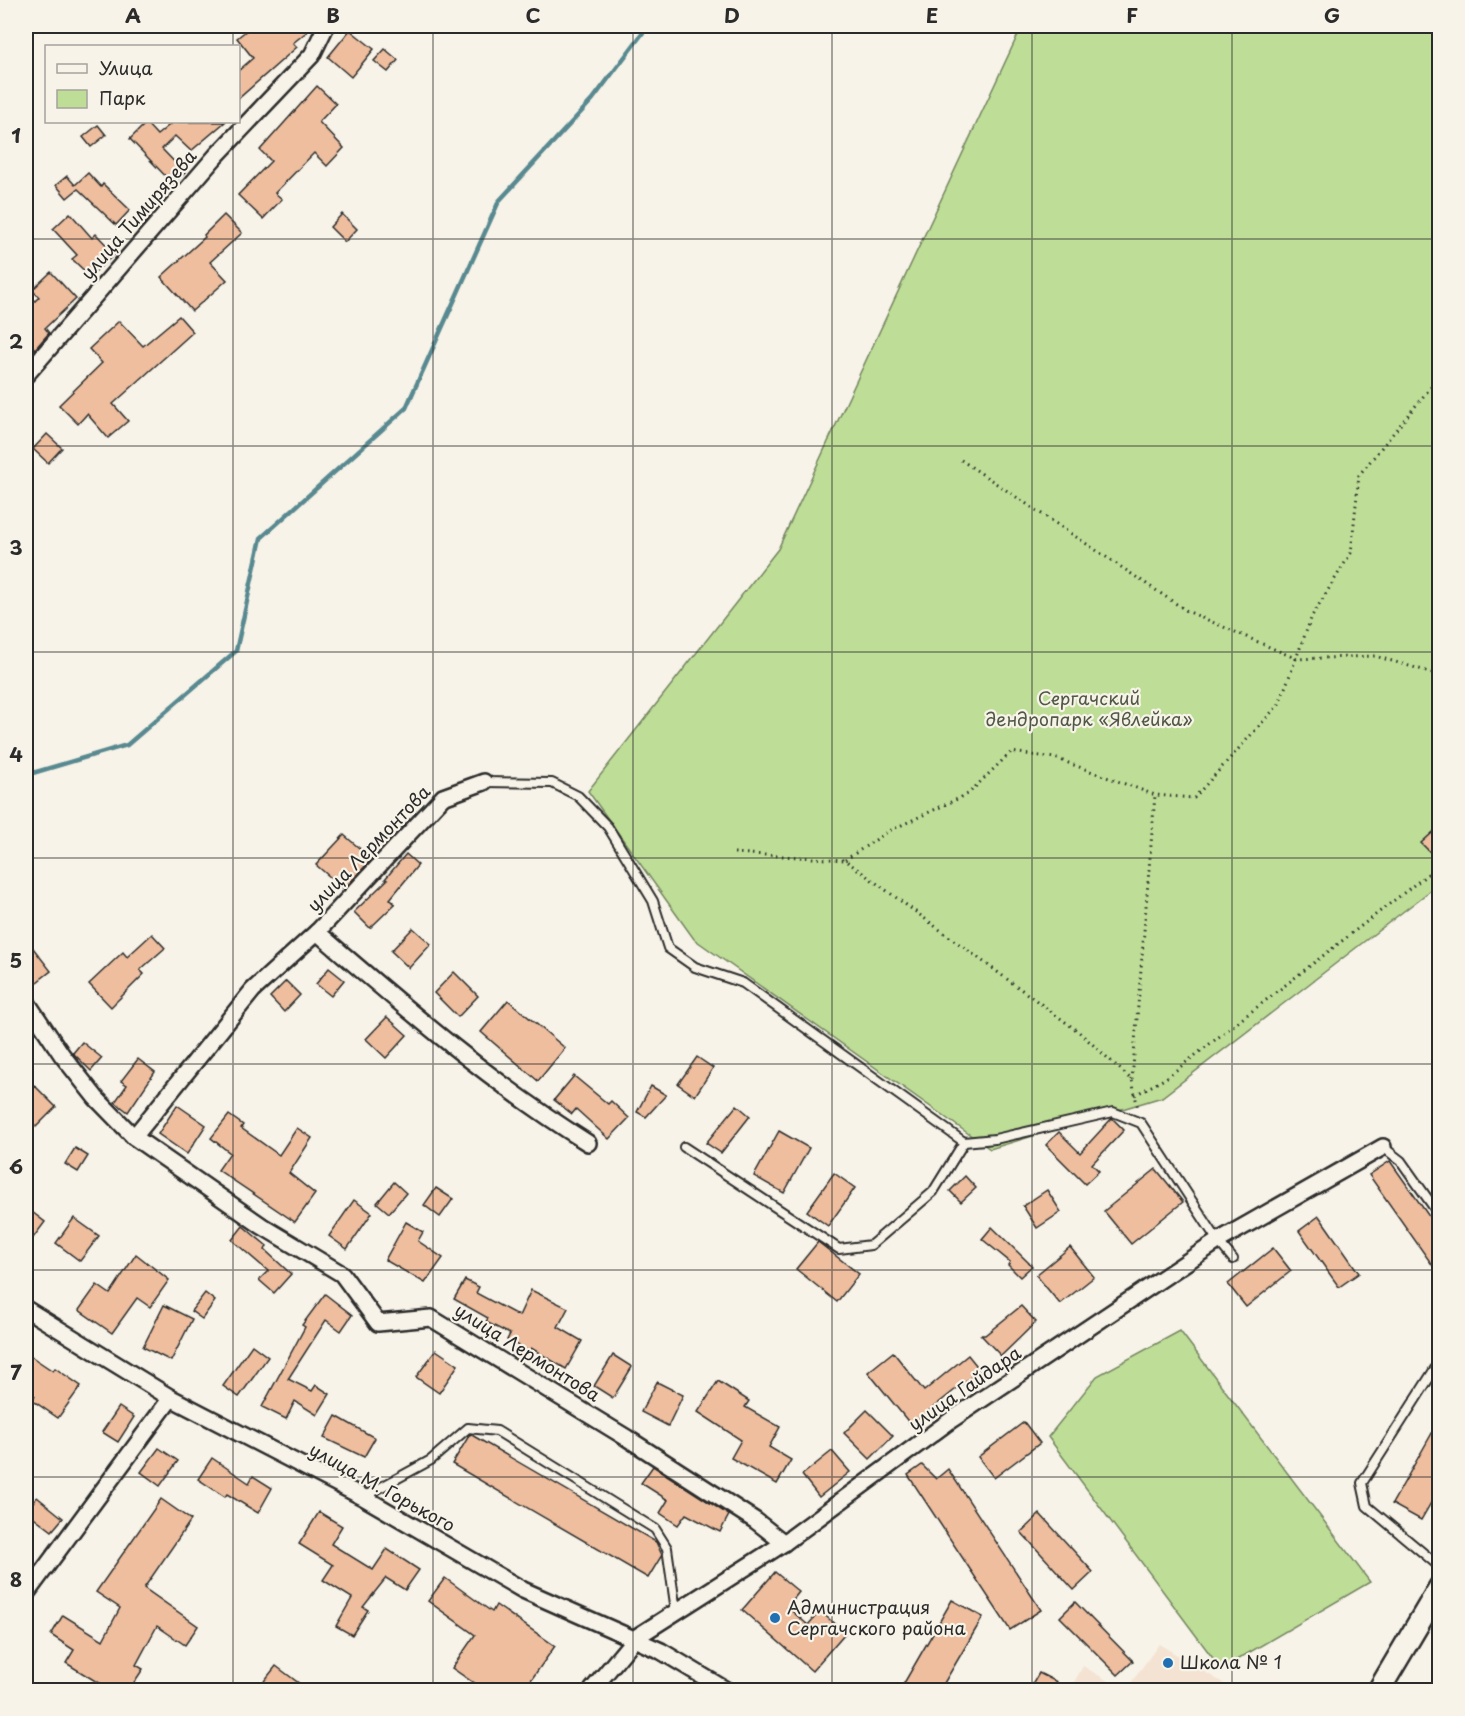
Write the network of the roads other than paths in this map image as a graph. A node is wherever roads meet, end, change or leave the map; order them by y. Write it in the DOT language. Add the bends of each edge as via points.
graph roads {
  1 [pos="326,26"];
  2 [pos="26,375"];
  3 [pos="484,782"];
  4 [pos="317,932"];
  5 [pos="26,1001"];
  6 [pos="134,1137"];
  7 [pos="964,1142"];
  8 [pos="588,1143"];
  9 [pos="684,1147"];
  10 [pos="1383,1147"];
  11 [pos="1440,1216"];
  12 [pos="1218,1240"];
  13 [pos="1233,1259"];
  14 [pos="26,1309"];
  15 [pos="1440,1361"];
  16 [pos="171,1398"];
  17 [pos="363,1497"];
  18 [pos="784,1543"];
  19 [pos="1440,1567"];
  20 [pos="1440,1587"];
  21 [pos="26,1594"];
  22 [pos="676,1611"];
  23 [pos="634,1638"];
  24 [pos="592,1690"];
  25 [pos="726,1690"];
  26 [pos="1379,1690"];
  1 -- 2 [label="street, улица Тимирязева" via="312,55 216,156"];
  3 -- 4 [label="street, улица Лермонтова" via="443,797"];
  3 -- 7 [label="lane" via="552,783 578,796 608,827 653,901 668,948 695,967 742,983"];
  4 -- 6 [label="street, улица Лермонтова" via="253,990"];
  4 -- 8 [label="street, улица Лермонтова" via="435,1034 535,1110"];
  5 -- 6 [label="street, улица Лермонтова" via="96,1098"];
  6 -- 18 [label="street, улица Лермонтова" via="262,1226 342,1274 378,1323 432,1318 627,1438"];
  7 -- 9 [label="lane" via="933,1192 871,1245 839,1249"];
  7 -- 12 [label="lane" via="1113,1112 1141,1123"];
  10 -- 11 [label="lane" via="1401,1161"];
  10 -- 12 [label="street, улица Гайдара"];
  12 -- 13 [label="lane"];
  12 -- 18 [label="street, улица Гайдара" via="951,1420"];
  14 -- 16 [label="street, улица М. Горького"];
  15 -- 19 [label="lane" via="1362,1483 1367,1506"];
  16 -- 17 [label="street, улица М. Горького"];
  16 -- 21 [label="street"];
  17 -- 22 [label="lane" via="431,1460 468,1428 497,1431 655,1529 667,1548"];
  17 -- 23 [label="street, улица М. Горького" via="523,1590"];
  18 -- 22 [label="street, улица Гайдара"];
  20 -- 26 [label="main road"];
  22 -- 23 [label="street, улица Гайдара"];
  23 -- 24 [label="street, улица Гайдара"];
  23 -- 25 [label="street, улица М. Горького"];
}
